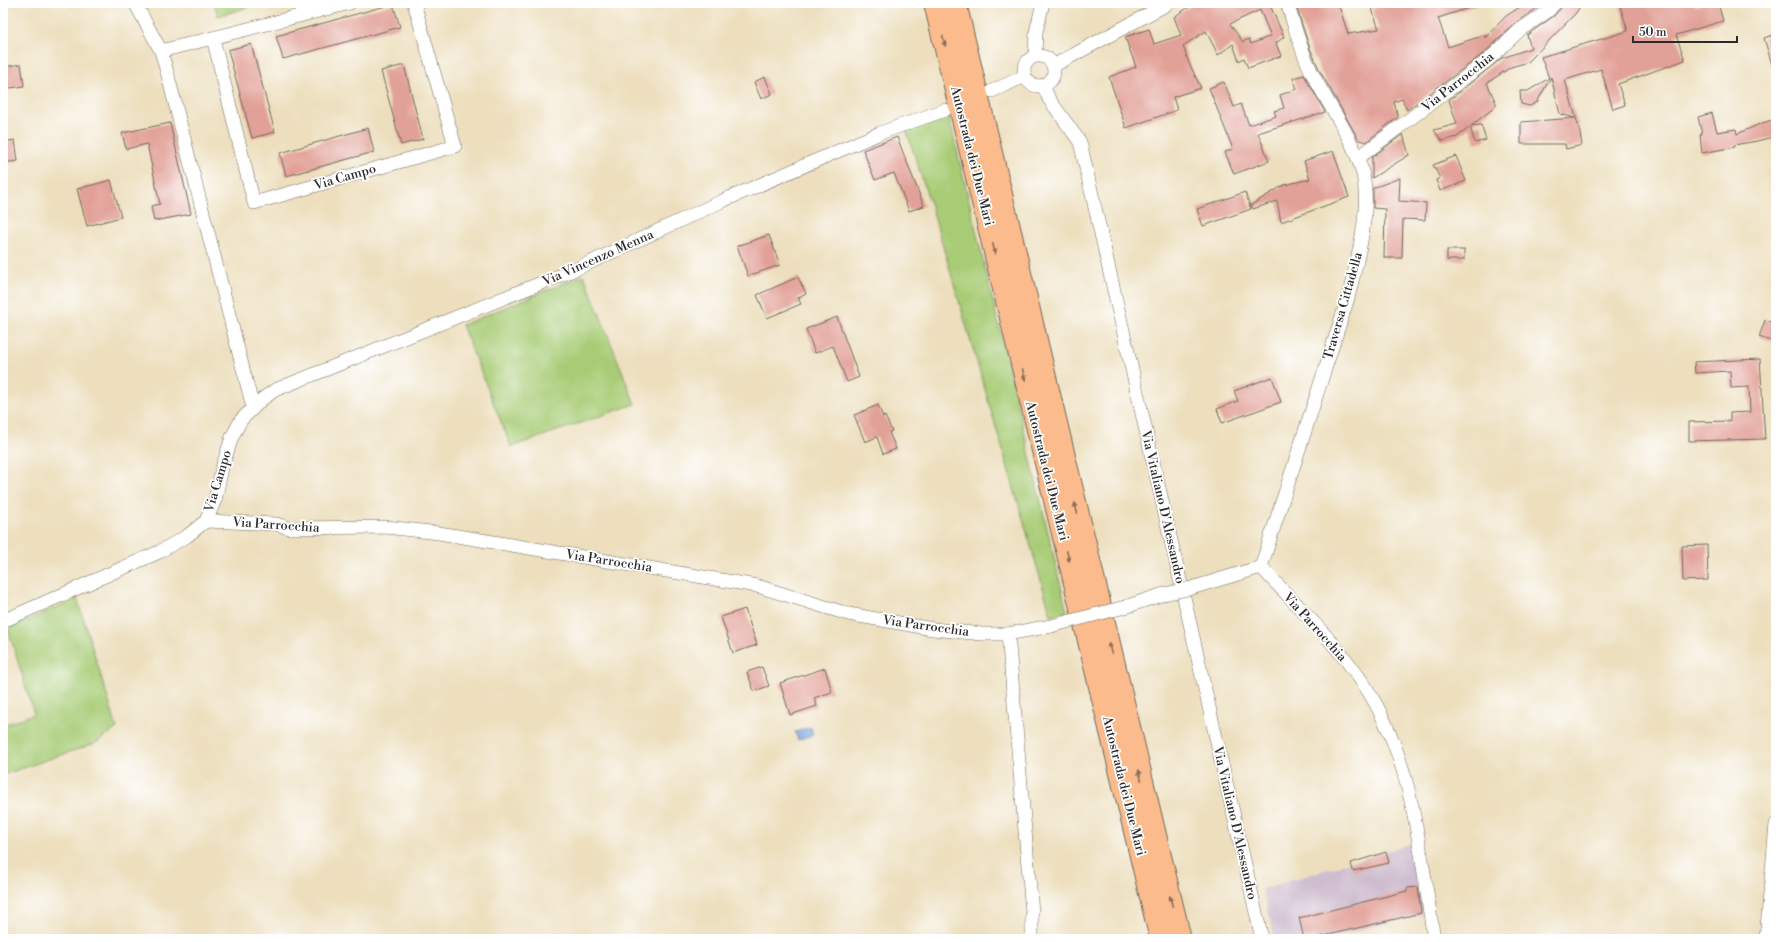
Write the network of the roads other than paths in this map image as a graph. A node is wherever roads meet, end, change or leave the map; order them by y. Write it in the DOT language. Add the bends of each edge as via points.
graph roads {
  1 [pos="135,3"];
  2 [pos="350,3"];
  3 [pos="414,3"];
  4 [pos="935,3"];
  5 [pos="955,3"];
  6 [pos="1043,3"];
  7 [pos="1169,3"];
  8 [pos="1288,3"];
  9 [pos="1556,3"];
  10 [pos="213,38"];
  11 [pos="161,51"];
  12 [pos="1035,56"];
  13 [pos="1053,66"];
  14 [pos="1026,76"];
  15 [pos="1043,85"];
  16 [pos="992,91"];
  17 [pos="945,110"];
  18 [pos="1358,158"];
  19 [pos="253,408"];
  20 [pos="206,521"];
  21 [pos="1260,567"];
  22 [pos="3,621"];
  23 [pos="1008,634"];
  24 [pos="1776,824"];
  25 [pos="1032,939"];
  26 [pos="1161,939"];
  27 [pos="1180,939"];
  28 [pos="1262,939"];
  29 [pos="1434,939"];
  30 [pos="1766,939"];
  1 -- 11 [label="street"];
  2 -- 10 [label="street"];
  3 -- 10 [label="street, Via Campo" via="455,146 254,203"];
  4 -- 26 [label="highway, Autostrada dei Due Mari, one-way"];
  27 -- 5 [label="highway, Autostrada dei Due Mari, one-way"];
  6 -- 12 [label="street" via="1036,32"];
  7 -- 13 [label="street"];
  8 -- 18 [label="street, Traversa Cittadella" via="1312,73"];
  9 -- 18 [label="street, Via Parrocchia" via="1521,29 1488,60"];
  10 -- 11 [label="street"];
  11 -- 19 [label="street"];
  12 -- 13 [label="street" via="1048,59"];
  12 -- 14 [label="street" via="1027,62 1024,71"];
  13 -- 15 [label="street" via="1053,75 1048,83"];
  14 -- 15 [label="street" via="1031,83"];
  14 -- 16 [label="street"];
  15 -- 28 [label="street, Via Vitaliano D'Alessandro" via="1049,99 1080,142"];
  17 -- 19 [label="street, Via Vincenzo Menna" via="880,133 720,202 576,269 276,390"];
  18 -- 21 [label="street, Traversa Cittadella" via="1363,176 1365,202 1364,227 1358,258 1348,298"];
  19 -- 20 [label="street, Via Campo" via="241,420 232,437 215,500"];
  20 -- 22 [label="street" via="187,536 159,552"];
  20 -- 23 [label="street, Via Parrocchia" via="276,524 289,528 386,527 439,533 757,586 848,614 932,630"];
  21 -- 23 [label="street, Via Parrocchia, bridge" via="1125,607"];
  21 -- 29 [label="street, Via Parrocchia" via="1343,656 1365,687 1400,757 1417,830"];
  23 -- 25 [label="street"];
  24 -- 30 [label="street"];
}
